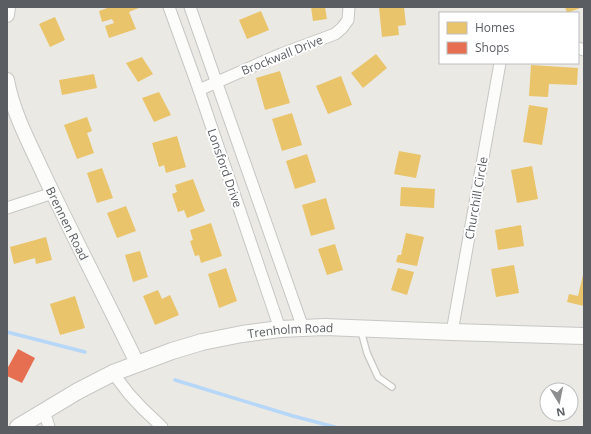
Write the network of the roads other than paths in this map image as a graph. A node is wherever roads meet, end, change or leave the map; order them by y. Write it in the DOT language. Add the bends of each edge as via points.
graph roads {
  1 [pos="8,7"];
  2 [pos="169,7"];
  3 [pos="190,7"];
  4 [pos="349,7"];
  5 [pos="7,15"];
  6 [pos="500,64"];
  7 [pos="7,80"];
  8 [pos="217,83"];
  9 [pos="199,90"];
  10 [pos="53,193"];
  11 [pos="7,208"];
  12 [pos="303,328"];
  13 [pos="280,329"];
  14 [pos="360,329"];
  15 [pos="452,332"];
  16 [pos="584,336"];
  17 [pos="137,363"];
  18 [pos="114,372"];
  19 [pos="392,387"];
  20 [pos="44,411"];
  21 [pos="18,427"];
  22 [pos="49,427"];
  23 [pos="162,427"];
  1 -- 5 [label="street"];
  2 -- 9 [label="street, Lonsford Drive"];
  3 -- 8 [label="street, Lonsford Drive"];
  4 -- 8 [label="street, Brockwall Drive" via="348,20 335,34 281,54"];
  6 -- 15 [label="street, Churchill Circle"];
  7 -- 10 [label="street, Brennen Road" via="22,127"];
  8 -- 9 [label="street, Brockwall Drive"];
  8 -- 12 [label="street, Lonsford Drive"];
  9 -- 13 [label="street, Lonsford Drive"];
  10 -- 11 [label="street"];
  10 -- 17 [label="street, Brennen Road"];
  12 -- 13 [label="main road, Trenholm Road"];
  12 -- 14 [label="main road, Trenholm Road"];
  13 -- 17 [label="main road, Trenholm Road" via="202,342"];
  14 -- 15 [label="main road, Trenholm Road"];
  14 -- 19 [label="lane" via="378,377"];
  15 -- 16 [label="main road, Trenholm Road"];
  17 -- 18 [label="main road, Trenholm Road"];
  18 -- 20 [label="main road, Trenholm Road"];
  18 -- 23 [label="street" via="129,394"];
  20 -- 21 [label="main road, Trenholm Road"];
  20 -- 22 [label="street"];
}
